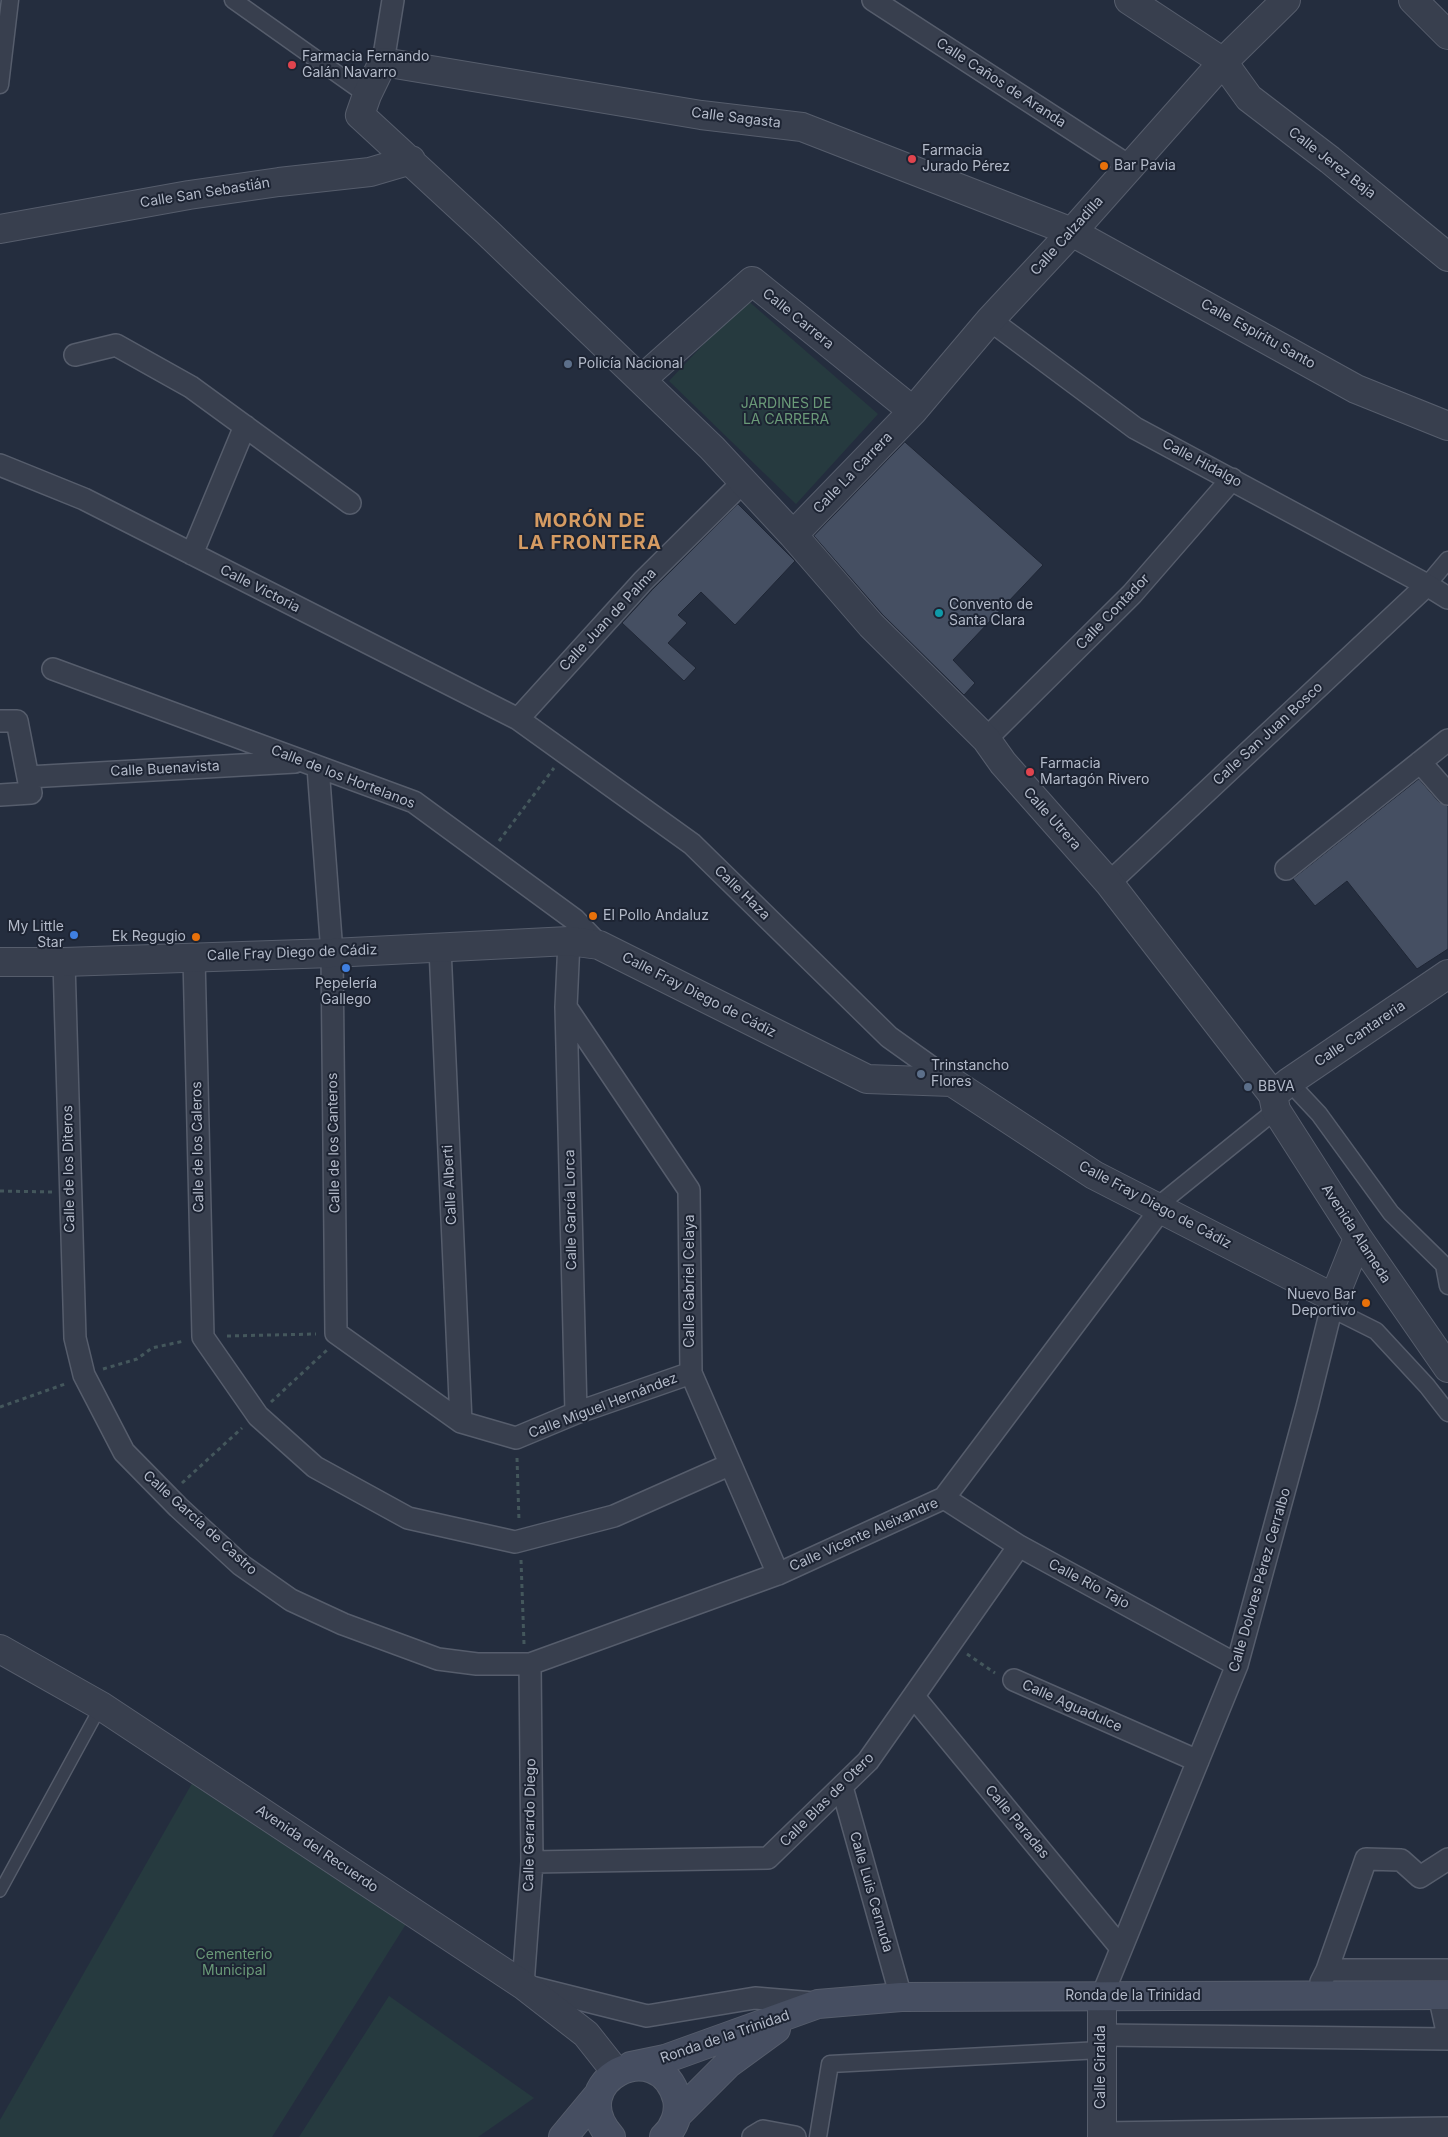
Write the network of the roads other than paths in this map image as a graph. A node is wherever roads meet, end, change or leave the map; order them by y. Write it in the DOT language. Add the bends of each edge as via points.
graph roads {
  1 [pos="10,0"];
  2 [pos="233,0"];
  3 [pos="394,0"];
  4 [pos="873,0"];
  5 [pos="1129,0"];
  6 [pos="1286,0"];
  7 [pos="1413,0"];
  8 [pos="1448,35"];
  9 [pos="383,62"];
  10 [pos="1223,62"];
  11 [pos="0,85"];
  12 [pos="367,95"];
  13 [pos="411,160"];
  14 [pos="1129,166"];
  15 [pos="0,229"];
  16 [pos="1072,232"];
  17 [pos="1448,257"];
  18 [pos="990,320"];
  19 [pos="75,355"];
  20 [pos="642,379"];
  21 [pos="913,411"];
  22 [pos="245,426"];
  23 [pos="1448,426"];
  24 [pos="0,465"];
  25 [pos="1232,479"];
  26 [pos="744,481"];
  27 [pos="350,503"];
  28 [pos="793,535"];
  29 [pos="192,554"];
  30 [pos="1448,560"];
  31 [pos="1426,585"];
  32 [pos="1448,598"];
  33 [pos="53,669"];
  34 [pos="518,719"];
  35 [pos="8,721"];
  36 [pos="986,739"];
  37 [pos="1448,740"];
  38 [pos="1420,762"];
  39 [pos="310,764"];
  40 [pos="28,777"];
  41 [pos="1448,794"];
  42 [pos="0,795"];
  43 [pos="1286,869"];
  44 [pos="1109,883"];
  45 [pos="569,941"];
  46 [pos="599,945"];
  47 [pos="440,948"];
  48 [pos="332,952"];
  49 [pos="194,956"];
  50 [pos="0,962"];
  51 [pos="64,962"];
  52 [pos="1448,974"];
  53 [pos="566,1007"];
  54 [pos="952,1082"];
  55 [pos="1279,1096"];
  56 [pos="1158,1208"];
  57 [pos="1358,1238"];
  58 [pos="1448,1286"];
  59 [pos="1333,1303"];
  60 [pos="336,1333"];
  61 [pos="1448,1368"];
  62 [pos="691,1373"];
  63 [pos="84,1376"];
  64 [pos="576,1413"];
  65 [pos="1448,1413"];
  66 [pos="461,1422"];
  67 [pos="729,1465"];
  68 [pos="944,1498"];
  69 [pos="1020,1546"];
  70 [pos="778,1574"];
  71 [pos="0,1649"];
  72 [pos="530,1664"];
  73 [pos="1237,1665"];
  74 [pos="1014,1680"];
  75 [pos="914,1697"];
  76 [pos="101,1706"];
  77 [pos="1198,1761"];
  78 [pos="842,1787"];
  79 [pos="1448,1859"];
  80 [pos="532,1862"];
  81 [pos="0,1891"];
  82 [pos="1121,1948"];
  83 [pos="1326,1970"];
  84 [pos="1448,1970"];
  85 [pos="523,1985"];
  86 [pos="1444,1995"];
  87 [pos="901,1996"];
  88 [pos="1102,1996"];
  89 [pos="1315,1997"];
  90 [pos="818,2004"];
  91 [pos="1448,2038"];
  92 [pos="1101,2043"];
  93 [pos="624,2069"];
  94 [pos="598,2095"];
  95 [pos="670,2126"];
  96 [pos="1448,2128"];
  97 [pos="1102,2135"];
  98 [pos="795,2136"];
  99 [pos="563,2137"];
  100 [pos="611,2137"];
  101 [pos="753,2137"];
  102 [pos="818,2137"];
  1 -- 11 [label="street"];
  2 -- 12 [label="street"];
  3 -- 9 [label="street"];
  4 -- 14 [label="street, Calle Caños de Aranda"];
  5 -- 10 [label="street"];
  6 -- 10 [label="street, Calle Calzadilla"];
  7 -- 8 [label="street"];
  9 -- 12 [label="street"];
  9 -- 16 [label="street, Calle Sagasta" via="701,114 802,127"];
  10 -- 14 [label="street, Calle Calzadilla"];
  10 -- 17 [label="street, Calle Jerez Baja" via="1249,98"];
  12 -- 13 [label="street" via="360,115"];
  13 -- 15 [label="street, Calle San Sebastián" via="370,172 198,194"];
  13 -- 20 [label="street"];
  14 -- 16 [label="street, Calle Calzadilla"];
  16 -- 18 [label="street, Calle Calzadilla"];
  16 -- 23 [label="street, Calle Espíritu Santo" via="1356,389"];
  18 -- 21 [label="street, Calle Calzadilla"];
  18 -- 25 [label="street, Calle Hidalgo" via="1135,428"];
  19 -- 22 [label="street" via="116,345 191,387"];
  20 -- 21 [label="street, Calle Carrera" via="752,281"];
  20 -- 26 [label="street"];
  21 -- 28 [label="street, Calle La Carrera"];
  22 -- 27 [label="street"];
  22 -- 29 [label="street"];
  24 -- 29 [label="street, Calle Victoria" via="84,499"];
  25 -- 31 [label="street, Calle Hidalgo"];
  25 -- 36 [label="street, Calle Contador" via="1132,594"];
  26 -- 28 [label="street"];
  26 -- 34 [label="street, Calle Juan de Palma" via="643,581"];
  28 -- 36 [label="street, Calle Utrera" via="871,625"];
  29 -- 34 [label="street, Calle Victoria"];
  30 -- 31 [label="street"];
  31 -- 32 [label="street, Calle Hidalgo"];
  31 -- 44 [label="street, Calle San Juan Bosco"];
  33 -- 39 [label="street, Calle de los Hortelanos"];
  34 -- 54 [label="street, Calle Haza" via="692,844 889,1037"];
  35 -- 40 [label="street"];
  36 -- 44 [label="street, Calle Utrera" via="1003,763"];
  37 -- 38 [label="street"];
  38 -- 41 [label="street"];
  38 -- 43 [label="street"];
  39 -- 40 [label="street, Calle Buenavista"];
  39 -- 46 [label="street, Calle de los Hortelanos" via="414,802 575,920"];
  39 -- 48 [label="street, Calle de los Canteros"];
  40 -- 42 [label="street" via="31,793"];
  44 -- 55 [label="street, Calle Utrera"];
  45 -- 46 [label="street, Calle Fray Diego de Cádiz"];
  45 -- 47 [label="street, Calle Fray Diego de Cádiz"];
  45 -- 53 [label="street, Calle García Lorca"];
  46 -- 54 [label="street, Calle Fray Diego de Cádiz" via="867,1079"];
  47 -- 48 [label="street, Calle Fray Diego de Cádiz"];
  47 -- 66 [label="street, Calle Alberti"];
  48 -- 49 [label="street, Calle Fray Diego de Cádiz"];
  48 -- 60 [label="street, Calle de los Canteros"];
  49 -- 51 [label="street, Calle Fray Diego de Cádiz"];
  49 -- 67 [label="street, Calle de los Caleros" via="203,1337 258,1416 315,1467 408,1518 515,1542 614,1516"];
  50 -- 51 [label="street, Calle Fray Diego de Cádiz"];
  51 -- 63 [label="street, Calle de los Diteros" via="75,1338"];
  52 -- 55 [label="street, Calle Cantareria"];
  53 -- 62 [label="street, Calle Gabriel Celaya" via="690,1190"];
  53 -- 64 [label="street, Calle García Lorca"];
  54 -- 56 [label="street, Calle Fray Diego de Cádiz" via="1094,1174"];
  55 -- 56 [label="street"];
  55 -- 57 [label="street, Avenida Alameda"];
  55 -- 58 [label="street" via="1319,1114 1391,1213 1444,1265"];
  56 -- 59 [label="street, Calle Fray Diego de Cádiz"];
  56 -- 68 [label="street, Calle Vicente Aleixandre"];
  57 -- 59 [label="street, Calle Dolores Pérez Cerralbo"];
  57 -- 61 [label="street, Avenida Alameda"];
  59 -- 65 [label="street" via="1376,1331 1428,1386"];
  59 -- 73 [label="street, Calle Dolores Pérez Cerralbo"];
  60 -- 66 [label="street, Calle Miguel Hernández"];
  62 -- 64 [label="street, Calle Miguel Hernández"];
  62 -- 67 [label="street, Calle Gabriel Celaya"];
  63 -- 72 [label="street, Calle García de Castro" via="124,1452 241,1565 291,1600 343,1624 438,1659 477,1664"];
  64 -- 66 [label="street, Calle Miguel Hernández" via="516,1438"];
  67 -- 70 [label="street, Calle Gabriel Celaya"];
  68 -- 69 [label="street, Calle Río Tajo"];
  68 -- 70 [label="street, Calle Vicente Aleixandre"];
  69 -- 73 [label="street, Calle Río Tajo"];
  69 -- 75 [label="street, Calle Blas de Otero"];
  70 -- 72 [label="street, Calle Vicente Aleixandre"];
  71 -- 76 [label="street, Avenida del Recuerdo"];
  72 -- 80 [label="street, Calle Gerardo Diego"];
  73 -- 77 [label="street, Calle Dolores Pérez Cerralbo"];
  74 -- 77 [label="street, Calle Aguadulce"];
  75 -- 78 [label="street, Calle Blas de Otero" via="868,1761"];
  75 -- 82 [label="street, Calle Paradas"];
  76 -- 81 [label="lane"];
  76 -- 85 [label="street, Avenida del Recuerdo"];
  77 -- 82 [label="street, Calle Dolores Pérez Cerralbo"];
  78 -- 80 [label="street, Calle Blas de Otero" via="768,1858"];
  78 -- 87 [label="street, Calle Luis Cernuda"];
  79 -- 83 [label="street" via="1420,1877 1400,1860 1366,1858"];
  80 -- 85 [label="street, Calle Gerardo Diego"];
  82 -- 88 [label="street, Calle Dolores Pérez Cerralbo"];
  83 -- 84 [label="street"];
  83 -- 89 [label="street"];
  85 -- 90 [label="street" via="646,2016 755,1998"];
  85 -- 93 [label="street, Avenida del Recuerdo" via="586,2034"];
  86 -- 89 [label="main road, Ronda de la Trinidad"];
  86 -- 91 [label="street"];
  87 -- 88 [label="main road, Ronda de la Trinidad"];
  87 -- 90 [label="main road, Ronda de la Trinidad"];
  88 -- 89 [label="main road, Ronda de la Trinidad"];
  88 -- 92 [label="street, Calle Giralda"];
  90 -- 93 [label="main road, Ronda de la Trinidad" via="665,2059"];
  90 -- 95 [label="main road, Ronda de la Trinidad" via="764,2036 728,2064"];
  91 -- 92 [label="street"];
  92 -- 97 [label="street, Calle Giralda"];
  92 -- 102 [label="street" via="830,2064"];
  93 -- 94 [label="main road" via="602,2086"];
  93 -- 95 [label="main road" via="650,2068 667,2079 678,2102"];
  94 -- 99 [label="main road"];
  94 -- 100 [label="main road" via="599,2118"];
  96 -- 97 [label="street"];
  98 -- 101 [label="street" via="763,2131"];
}
